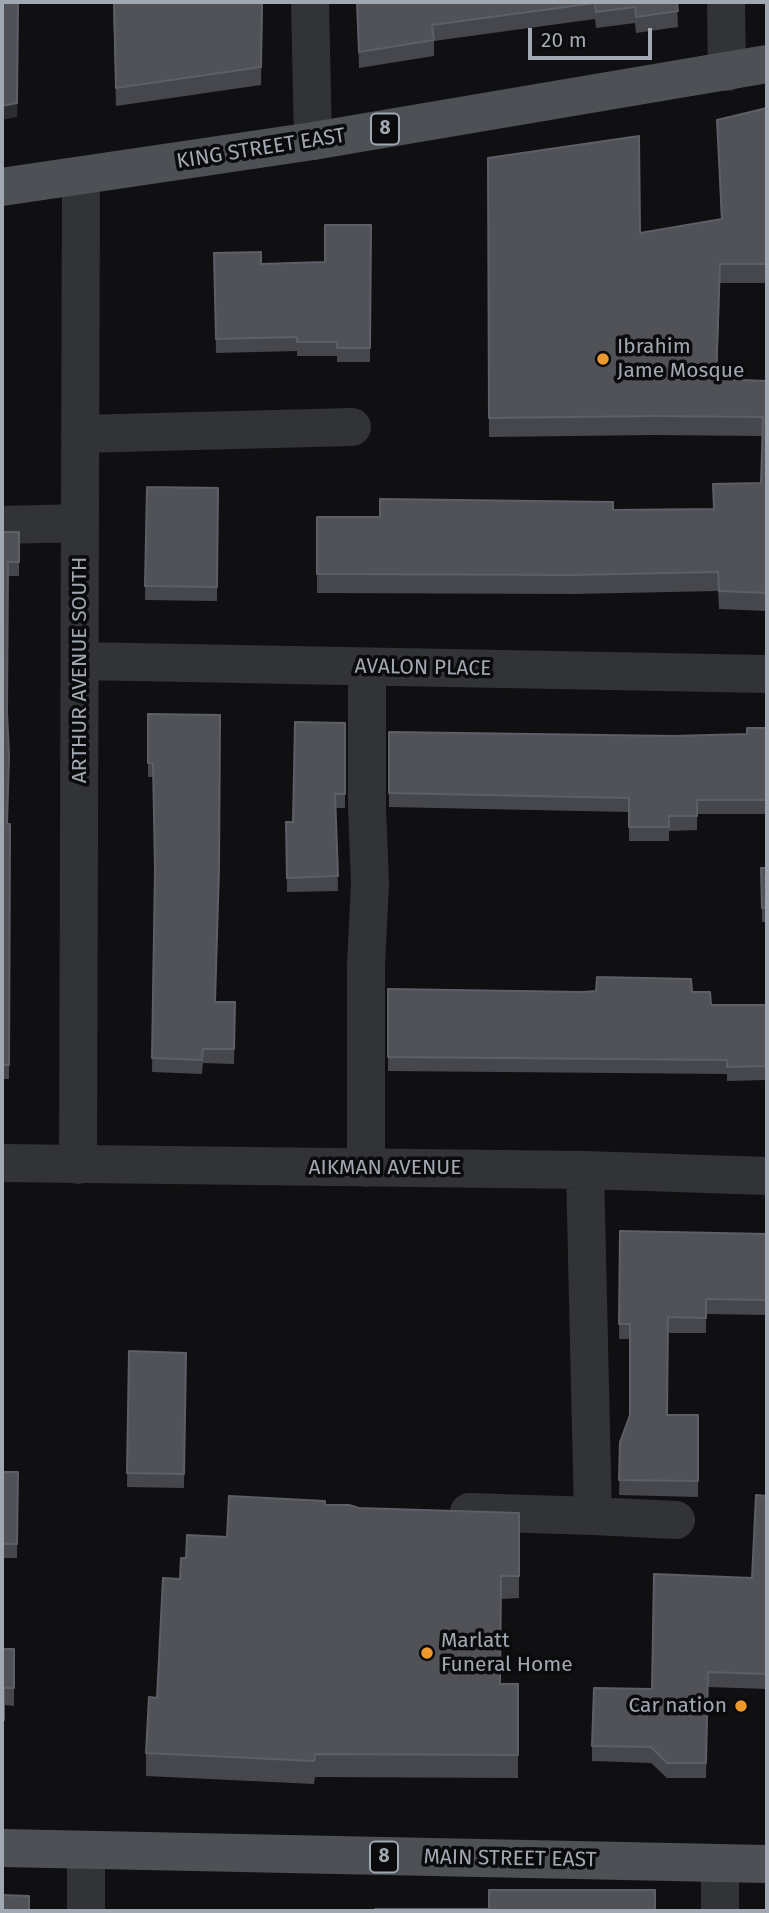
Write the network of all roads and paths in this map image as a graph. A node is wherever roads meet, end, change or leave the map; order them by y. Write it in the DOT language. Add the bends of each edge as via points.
graph roads {
  1 [pos="310,2"];
  2 [pos="726,2"];
  3 [pos="767,64"];
  4 [pos="727,72"];
  5 [pos="313,141"];
  6 [pos="81,176"];
  7 [pos="2,187"];
  8 [pos="352,427"];
  9 [pos="80,434"];
  10 [pos="80,523"];
  11 [pos="2,525"];
  12 [pos="80,661"];
  13 [pos="367,667"];
  14 [pos="767,674"];
  15 [pos="2,1163"];
  16 [pos="78,1165"];
  17 [pos="366,1168"];
  18 [pos="585,1170"];
  19 [pos="767,1176"];
  20 [pos="429,1511"];
  21 [pos="593,1516"];
  22 [pos="676,1520"];
  23 [pos="2,1848"];
  24 [pos="86,1851"];
  25 [pos="720,1864"];
  26 [pos="767,1864"];
  27 [pos="86,1911"];
  28 [pos="720,1911"];
  1 -- 5 [label="street"];
  2 -- 4 [label="street"];
  3 -- 4 [label="main road, KING STREET EAST / 8"];
  4 -- 5 [label="main road, KING STREET EAST / 8"];
  5 -- 6 [label="main road, KING STREET EAST / 8"];
  6 -- 7 [label="main road, KING STREET EAST / 8"];
  6 -- 9 [label="street, ARTHUR AVENUE SOUTH"];
  8 -- 9 [label="street"];
  9 -- 10 [label="street, ARTHUR AVENUE SOUTH"];
  10 -- 11 [label="street"];
  10 -- 12 [label="street, ARTHUR AVENUE SOUTH"];
  12 -- 13 [label="street, AVALON PLACE"];
  12 -- 16 [label="street, ARTHUR AVENUE SOUTH"];
  13 -- 14 [label="street, AVALON PLACE"];
  13 -- 17 [label="street"];
  15 -- 16 [label="street, AIKMAN AVENUE"];
  16 -- 17 [label="street, AIKMAN AVENUE"];
  17 -- 18 [label="street, AIKMAN AVENUE"];
  18 -- 19 [label="street, AIKMAN AVENUE"];
  18 -- 21 [label="street"];
  20 -- 21 [label="street"];
  21 -- 22 [label="street"];
  23 -- 24 [label="main road, MAIN STREET EAST / 8"];
  24 -- 25 [label="main road, MAIN STREET EAST / 8"];
  24 -- 27 [label="street"];
  25 -- 26 [label="main road, MAIN STREET EAST / 8"];
  25 -- 28 [label="street"];
}
